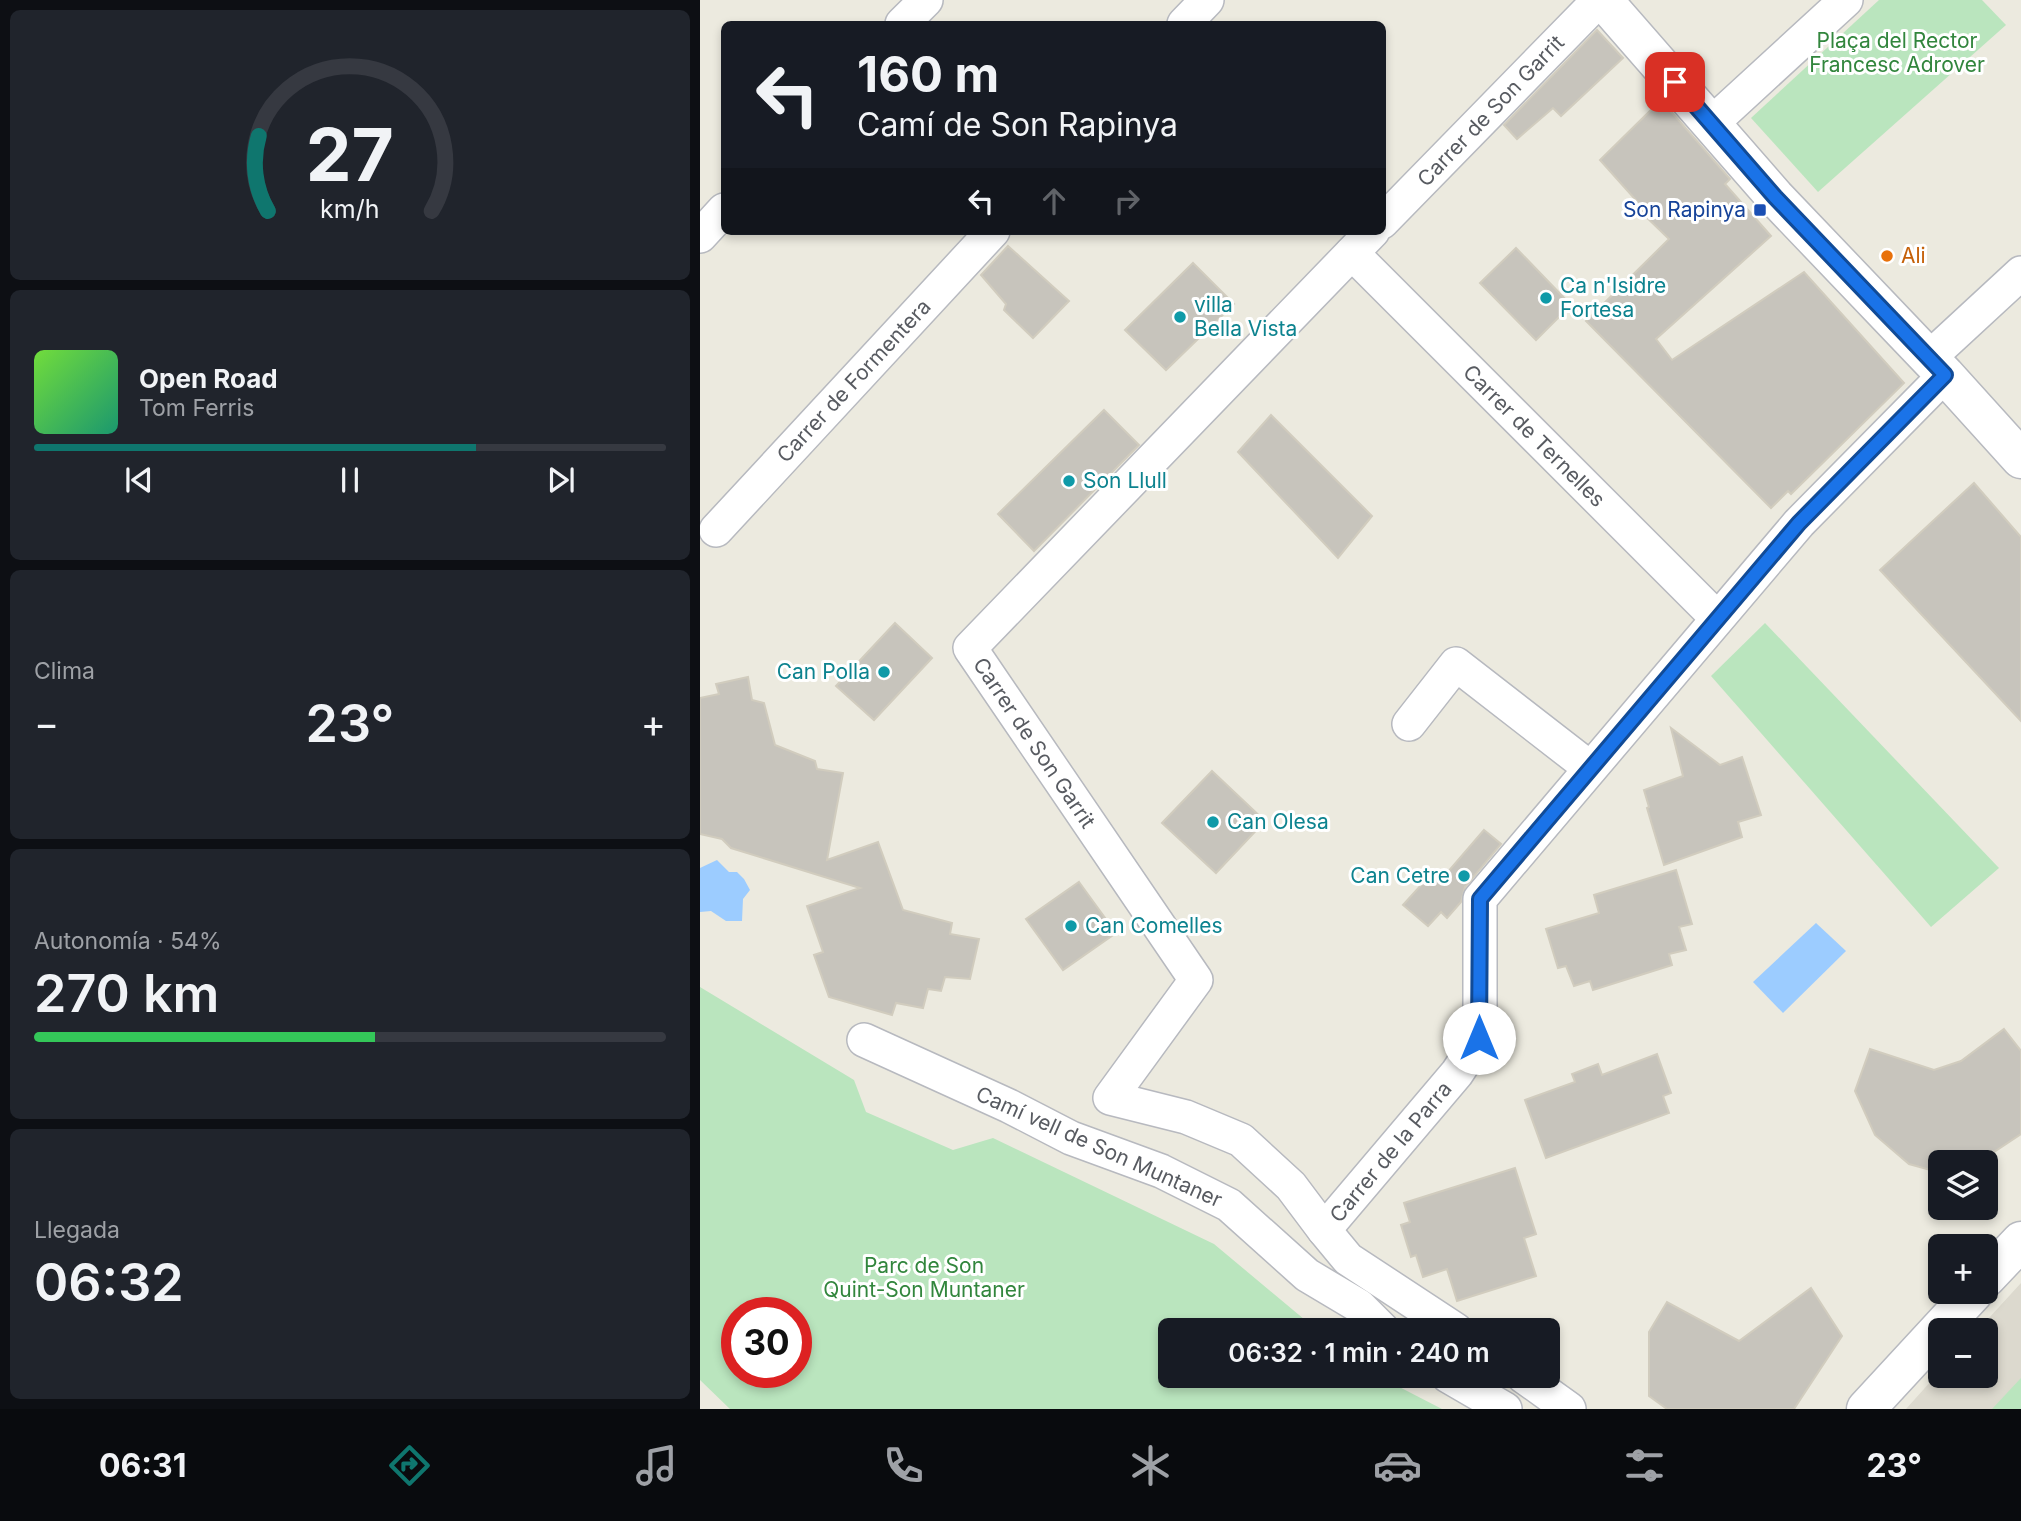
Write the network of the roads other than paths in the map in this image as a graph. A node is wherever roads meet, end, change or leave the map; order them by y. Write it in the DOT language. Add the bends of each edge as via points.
graph roads {
  1 [pos="926,0"];
  2 [pos="1207,0"];
  3 [pos="1601,0"];
  4 [pos="1846,0"];
  5 [pos="905,21"];
  6 [pos="1187,21"];
  7 [pos="1711,124"];
  8 [pos="721,213"];
  9 [pos="1386,218"];
  10 [pos="989,235"];
  11 [pos="700,236"];
  12 [pos="1363,242"];
  13 [pos="2021,273"];
  14 [pos="1937,367"];
  15 [pos="2021,459"];
  16 [pos="716,530"];
  17 [pos="1717,618"];
  18 [pos="1409,724"];
  19 [pos="1590,768"];
  20 [pos="863,1041"];
  21 [pos="1324,1230"];
  22 [pos="2021,1241"];
  23 [pos="1998,1266"];
  24 [pos="1963,1304"];
  25 [pos="1371,1318"];
  26 [pos="1438,1318"];
  27 [pos="1469,1388"];
  28 [pos="1539,1388"];
  29 [pos="1505,1409"];
  30 [pos="1569,1409"];
  31 [pos="1866,1409"];
  1 -- 5 [label="street"];
  2 -- 6 [label="street"];
  3 -- 7 [label="street"];
  3 -- 9 [label="street, Carrer de Son Garrit"];
  4 -- 7 [label="street"];
  7 -- 14 [label="street"];
  8 -- 11 [label="street"];
  10 -- 16 [label="street, Carrer de Formentera"];
  12 -- 17 [label="street, Carrer de Ternelles"];
  12 -- 21 [label="street, Carrer de Son Garrit" via="970,648 1196,980 1110,1098 1186,1117 1241,1140 1292,1186"];
  13 -- 14 [label="street, Carrer de la Parra"];
  14 -- 15 [label="street"];
  14 -- 17 [label="street, Carrer de la Parra"];
  17 -- 19 [label="street, Carrer de la Parra"];
  18 -- 19 [label="street" via="1456,664"];
  19 -- 21 [label="street, Carrer de la Parra" via="1480,899 1479,1038 1457,1073"];
  20 -- 25 [label="street, Camí vell de Son Muntaner" via="1071,1138 1161,1171 1228,1205 1307,1275"];
  21 -- 26 [label="street" via="1348,1259"];
  22 -- 23 [label="street"];
  24 -- 31 [label="street"];
  27 -- 29 [label="street"];
  28 -- 30 [label="street"];
}
